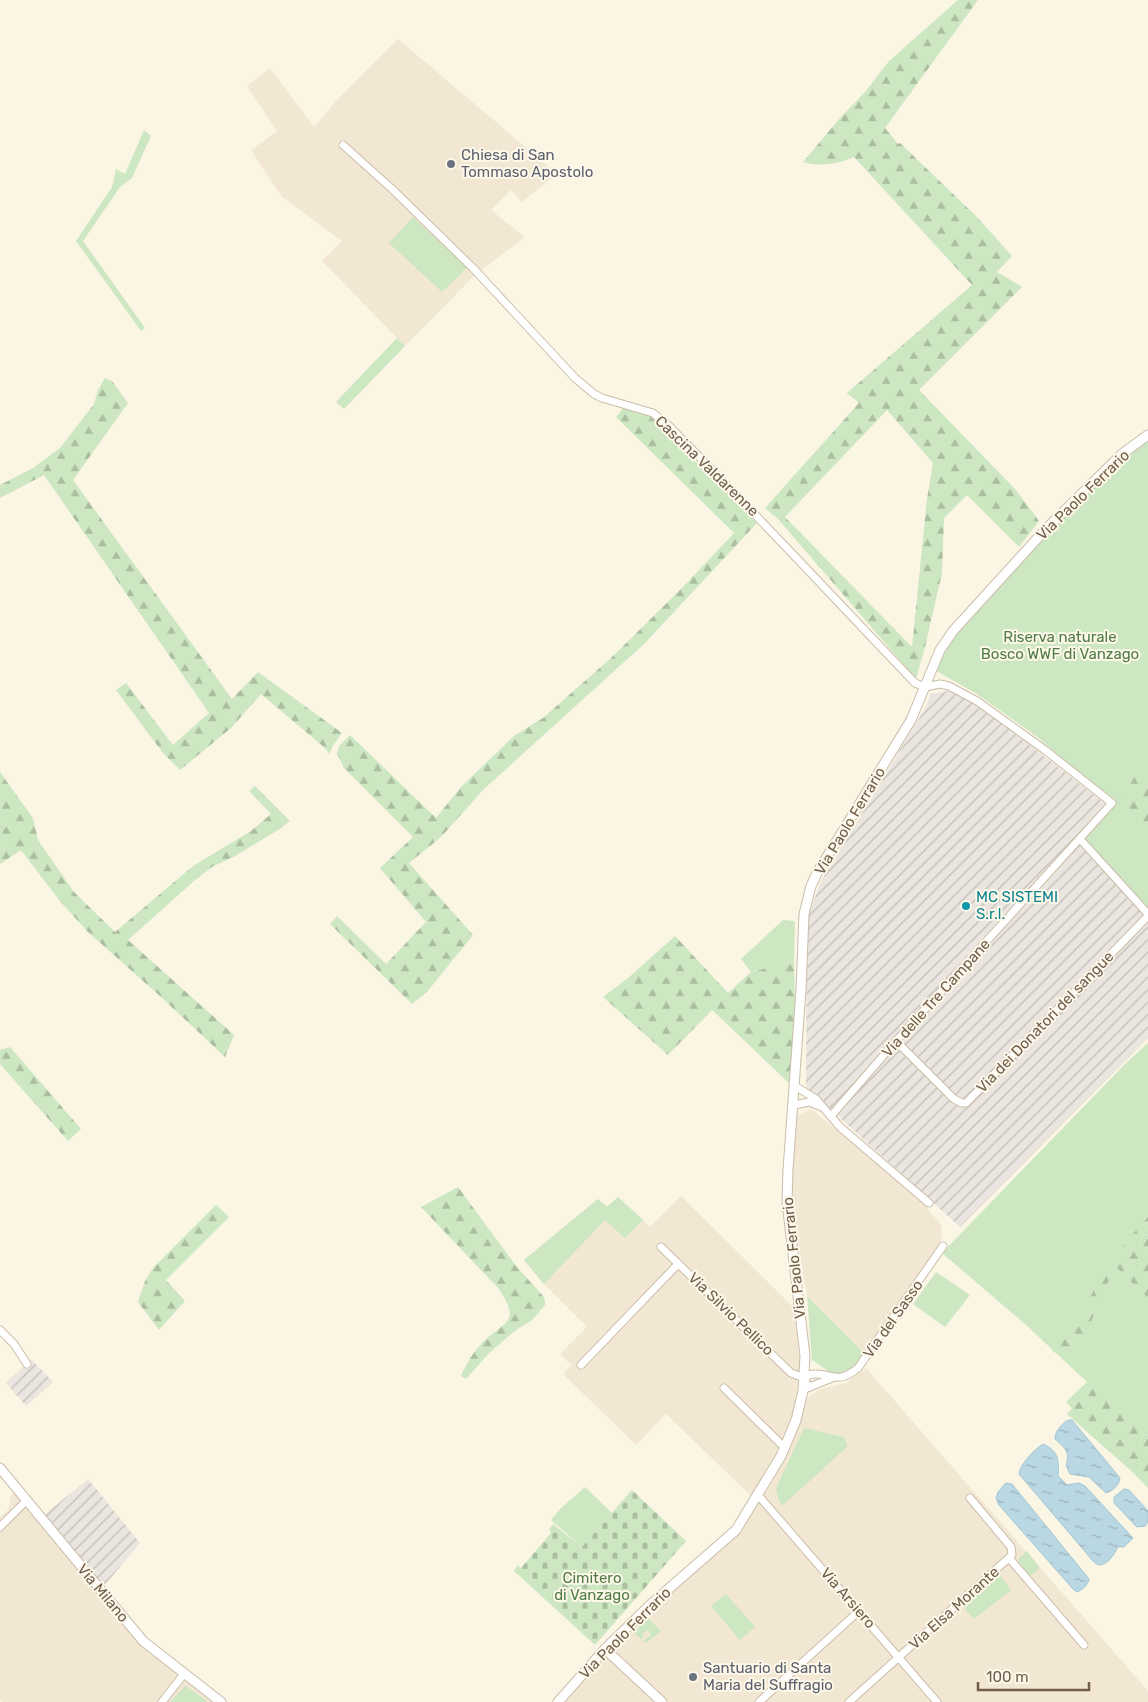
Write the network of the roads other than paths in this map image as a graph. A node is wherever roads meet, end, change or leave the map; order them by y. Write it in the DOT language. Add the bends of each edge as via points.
graph roads {
  1 [pos="343,145"];
  2 [pos="1148,435"];
  3 [pos="926,687"];
  4 [pos="1080,839"];
  5 [pos="1148,915"];
  6 [pos="896,1041"];
  7 [pos="795,1086"];
  8 [pos="794,1105"];
  9 [pos="822,1106"];
  10 [pos="830,1116"];
  11 [pos="929,1204"];
  12 [pos="943,1246"];
  13 [pos="661,1247"];
  14 [pos="678,1264"];
  15 [pos="0,1330"];
  16 [pos="805,1356"];
  17 [pos="27,1364"];
  18 [pos="581,1365"];
  19 [pos="816,1373"];
  20 [pos="832,1378"];
  21 [pos="805,1384"];
  22 [pos="724,1388"];
  23 [pos="785,1448"];
  24 [pos="0,1468"];
  25 [pos="758,1495"];
  26 [pos="970,1498"];
  27 [pos="27,1500"];
  28 [pos="0,1527"];
  29 [pos="1009,1558"];
  30 [pos="859,1611"];
  31 [pos="1084,1645"];
  32 [pos="605,1649"];
  33 [pos="898,1657"];
  34 [pos="184,1674"];
  35 [pos="162,1702"];
  36 [pos="222,1702"];
  37 [pos="558,1702"];
  38 [pos="662,1702"];
  39 [pos="760,1702"];
  40 [pos="849,1702"];
  41 [pos="937,1702"];
  1 -- 3 [label="street, Cascina Valdarenne" via="473,268 575,378 594,394 653,413 669,426 915,683"];
  2 -- 3 [label="street, Via Paolo Ferrario" via="1116,460 1045,530 953,632 940,650"];
  3 -- 4 [label="street, Via delle Tre Campane" via="949,686 977,701 1111,803"];
  3 -- 7 [label="street, Via Paolo Ferrario" via="911,720 811,886 804,914"];
  4 -- 5 [label="street, Via dei Donatori del sangue"];
  4 -- 6 [label="street, Via delle Tre Campane"];
  5 -- 6 [label="street, Via dei Donatori del sangue" via="966,1102 954,1099"];
  6 -- 10 [label="street, Via delle Tre Campane"];
  7 -- 8 [label="street, Via Paolo Ferrario"];
  7 -- 9 [label="street"];
  8 -- 9 [label="street" via="809,1102"];
  8 -- 16 [label="street, Via Paolo Ferrario" via="787,1202"];
  9 -- 10 [label="street"];
  10 -- 11 [label="street"];
  12 -- 20 [label="street, Via del Sasso" via="863,1363 848,1375"];
  13 -- 14 [label="street, Via Silvio Pellico"];
  14 -- 18 [label="street"];
  14 -- 21 [label="street, Via Silvio Pellico"];
  15 -- 17 [label="street"];
  16 -- 19 [label="street"];
  16 -- 21 [label="street, Via Paolo Ferrario"];
  19 -- 20 [label="street"];
  19 -- 21 [label="street" via="808,1375"];
  20 -- 21 [label="street, Via del Sasso"];
  21 -- 23 [label="street, Via Paolo Ferrario"];
  22 -- 23 [label="street"];
  23 -- 25 [label="street, Via Paolo Ferrario"];
  24 -- 27 [label="street, Via Milano"];
  25 -- 30 [label="street, Via Arsiero"];
  25 -- 32 [label="street, Via Paolo Ferrario" via="730,1536"];
  26 -- 29 [label="street, Via Elsa Morante" via="1011,1546"];
  27 -- 28 [label="street"];
  27 -- 34 [label="street, Via Milano" via="143,1641"];
  29 -- 31 [label="street, Via Elsa Morante"];
  29 -- 33 [label="street, Via Elsa Morante"];
  30 -- 33 [label="street, Via Arsiero"];
  30 -- 39 [label="street"];
  32 -- 37 [label="street, Via Paolo Ferrario"];
  32 -- 38 [label="street"];
  33 -- 40 [label="street, Via Elsa Morante"];
  33 -- 41 [label="street, Via Arsiero"];
  34 -- 35 [label="street"];
  34 -- 36 [label="street, Via Milano"];
}
